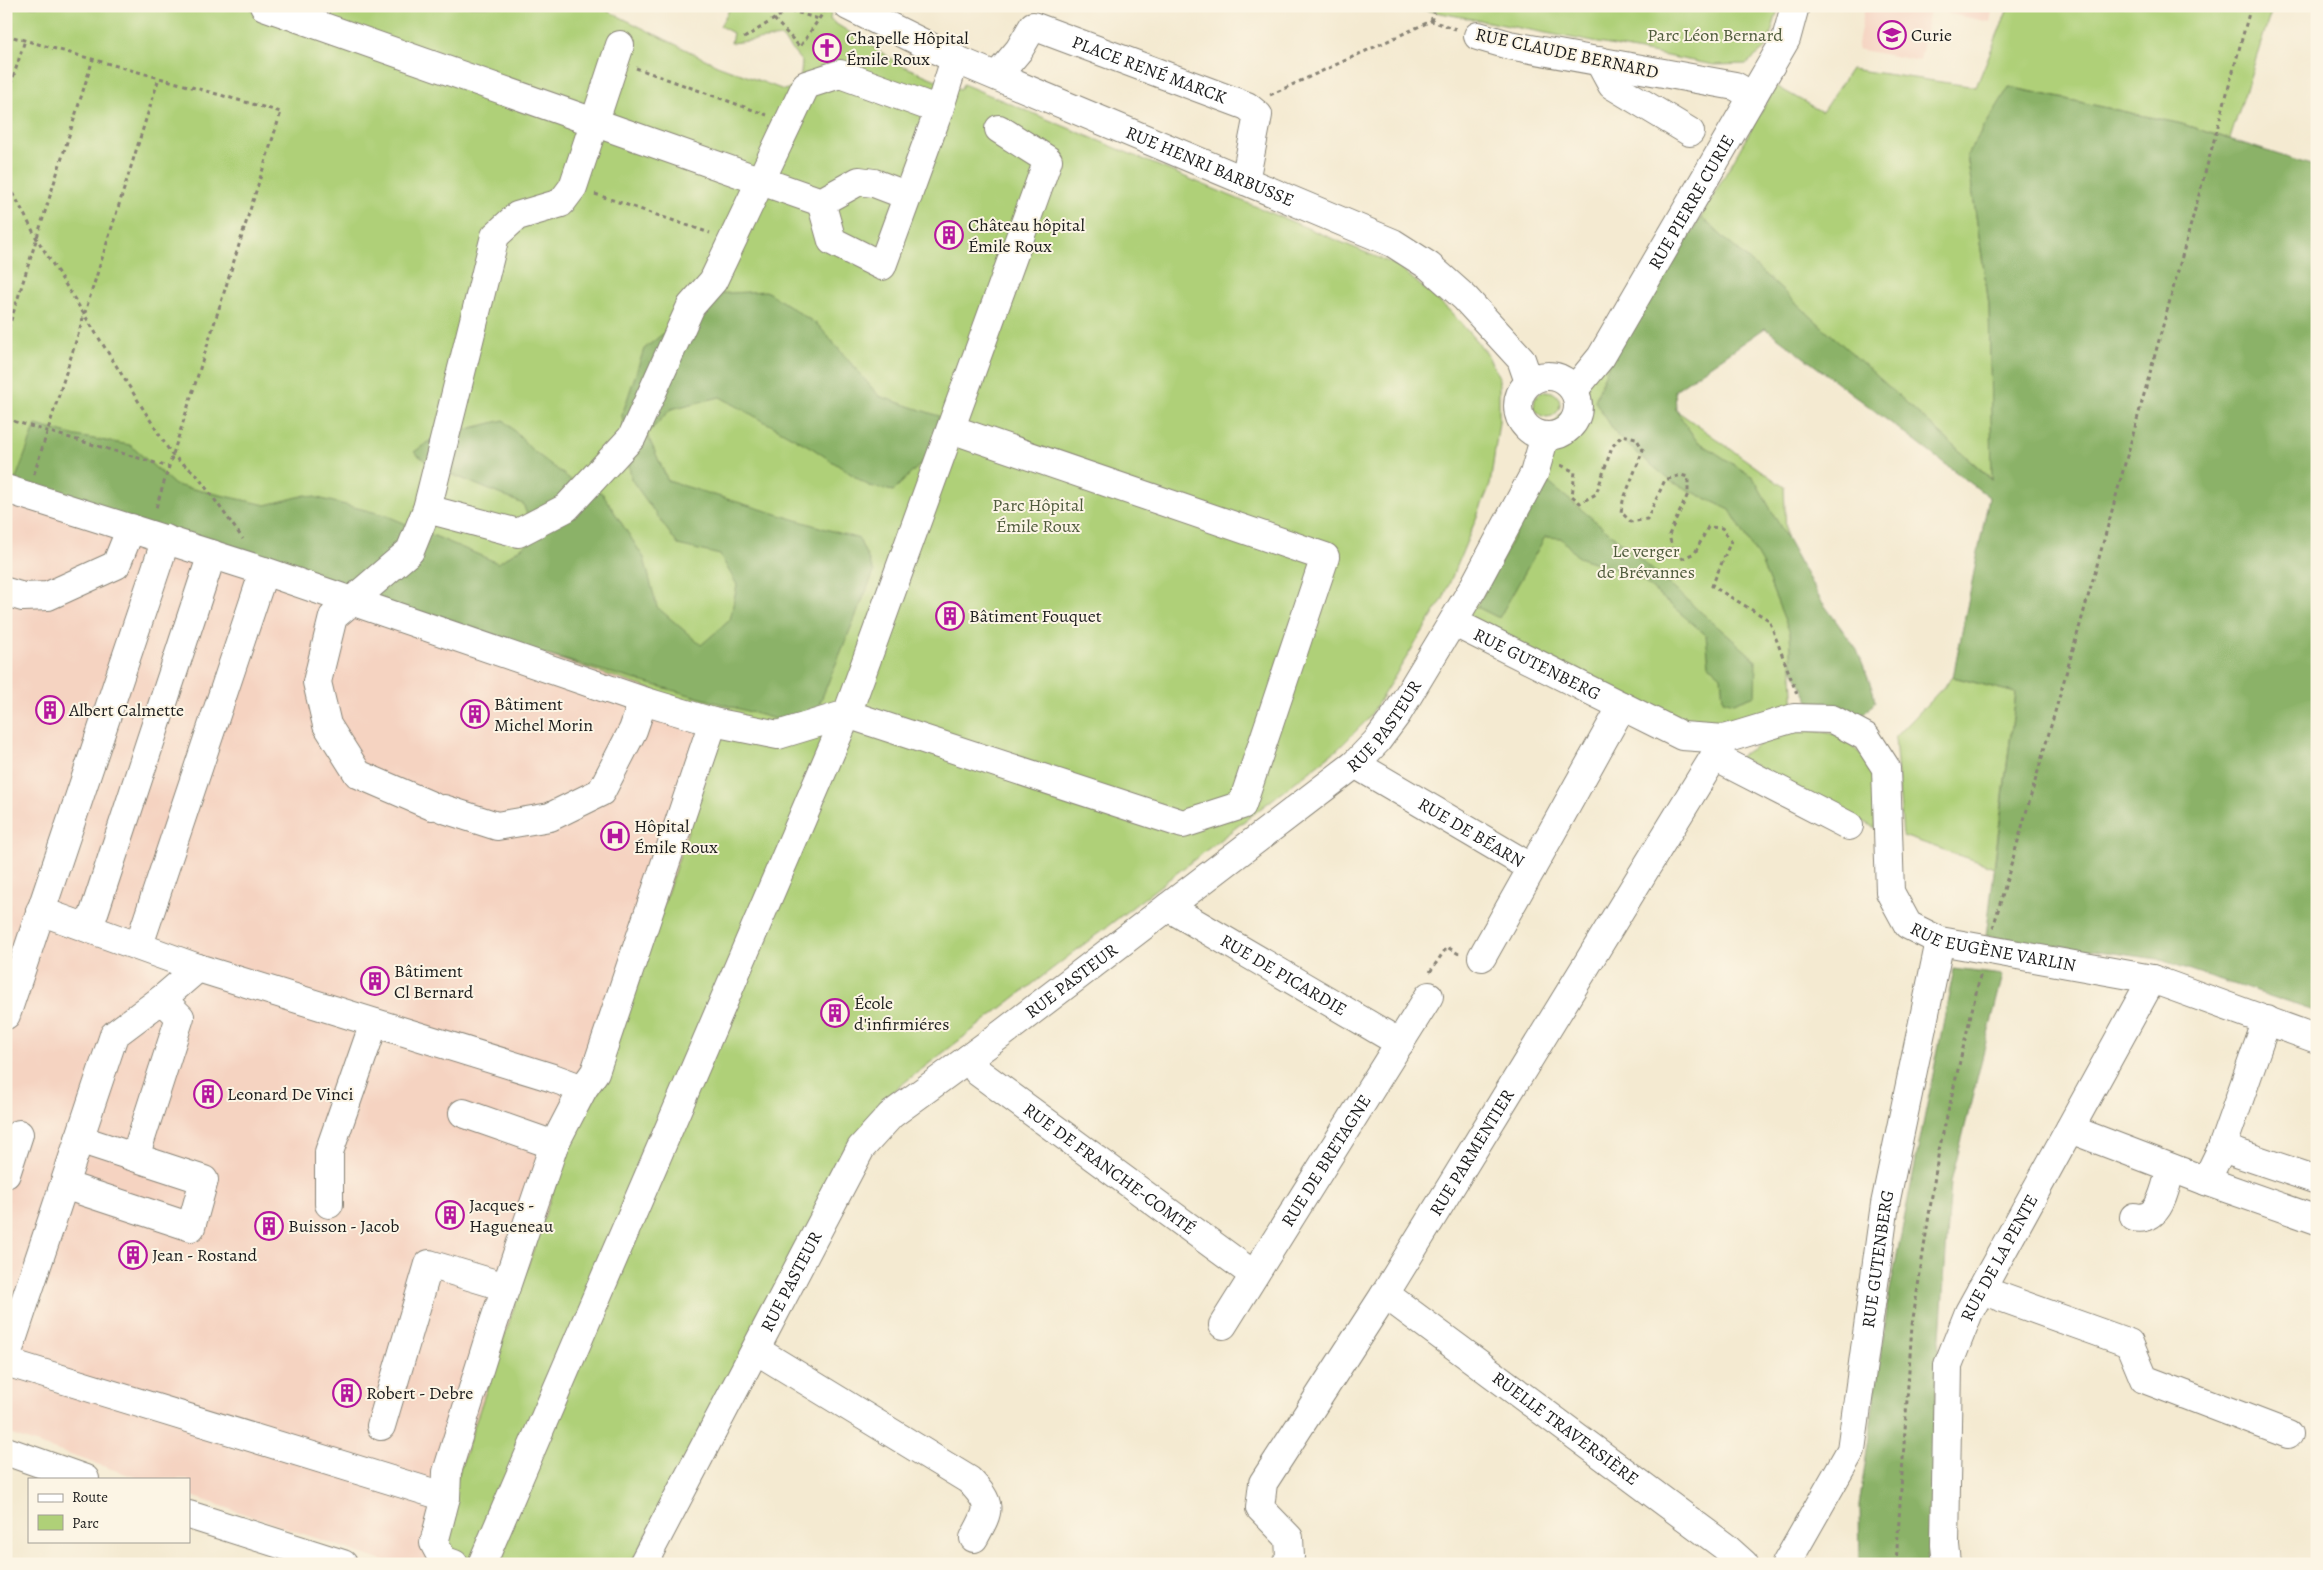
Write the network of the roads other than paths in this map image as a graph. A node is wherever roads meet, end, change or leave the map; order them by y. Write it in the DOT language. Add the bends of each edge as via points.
graph roads {
  1 [pos="264,6"];
  2 [pos="848,6"];
  3 [pos="1795,6"];
  4 [pos="1478,36"];
  5 [pos="617,52"];
  6 [pos="954,58"];
  7 [pos="1600,61"];
  8 [pos="997,76"];
  9 [pos="1753,96"];
  10 [pos="939,110"];
  11 [pos="593,122"];
  12 [pos="999,129"];
  13 [pos="1690,132"];
  14 [pos="761,181"];
  15 [pos="1245,181"];
  16 [pos="908,196"];
  17 [pos="821,202"];
  18 [pos="1529,382"];
  19 [pos="1574,390"];
  20 [pos="951,429"];
  21 [pos="1545,436"];
  22 [pos="6,489"];
  23 [pos="427,509"];
  24 [pos="148,534"];
  25 [pos="212,554"];
  26 [pos="264,571"];
  27 [pos="6,592"];
  28 [pos="349,601"];
  29 [pos="1453,622"];
  30 [pos="643,701"];
  31 [pos="1622,706"];
  32 [pos="847,714"];
  33 [pos="714,722"];
  34 [pos="1720,748"];
  35 [pos="1354,764"];
  36 [pos="1849,826"];
  37 [pos="1532,868"];
  38 [pos="1168,907"];
  39 [pos="40,911"];
  40 [pos="90,928"];
  41 [pos="1940,941"];
  42 [pos="139,945"];
  43 [pos="1482,957"];
  44 [pos="198,968"];
  45 [pos="2152,979"];
  46 [pos="1429,996"];
  47 [pos="162,999"];
  48 [pos="6,1016"];
  49 [pos="2267,1020"];
  50 [pos="374,1023"];
  51 [pos="2317,1039"];
  52 [pos="1400,1043"];
  53 [pos="969,1058"];
  54 [pos="583,1089"];
  55 [pos="462,1113"];
  56 [pos="2070,1128"];
  57 [pos="19,1134"];
  58 [pos="79,1139"];
  59 [pos="554,1145"];
  60 [pos="2222,1148"];
  61 [pos="134,1156"];
  62 [pos="2172,1168"];
  63 [pos="6,1174"];
  64 [pos="2317,1180"];
  65 [pos="2206,1181"];
  66 [pos="64,1185"];
  67 [pos="329,1204"];
  68 [pos="2134,1217"];
  69 [pos="2317,1220"];
  70 [pos="1254,1275"];
  71 [pos="506,1287"];
  72 [pos="1982,1290"];
  73 [pos="1386,1294"];
  74 [pos="1223,1325"];
  75 [pos="756,1350"];
  76 [pos="6,1358"];
  77 [pos="6,1362"];
  78 [pos="381,1426"];
  79 [pos="2288,1434"];
  80 [pos="6,1451"];
  81 [pos="82,1478"];
  82 [pos="446,1497"];
  83 [pos="190,1515"];
  84 [pos="974,1538"];
  85 [pos="343,1564"];
  86 [pos="454,1564"];
  87 [pos="482,1564"];
  88 [pos="643,1564"];
  89 [pos="1286,1564"];
  90 [pos="1744,1564"];
  91 [pos="1786,1564"];
  92 [pos="1947,1564"];
  1 -- 11 [label="street"];
  2 -- 6 [label="street, RUE HENRI BARBUSSE"];
  3 -- 9 [label="street, RUE PIERRE CURIE" via="1786,39"];
  4 -- 7 [label="street, RUE CLAUDE BERNARD" via="1508,45"];
  5 -- 11 [label="street"];
  6 -- 8 [label="street, RUE HENRI BARBUSSE"];
  6 -- 10 [label="street"];
  7 -- 9 [label="street, RUE CLAUDE BERNARD" via="1735,86"];
  7 -- 13 [label="street" via="1612,85"];
  8 -- 15 [label="street, RUE HENRI BARBUSSE"];
  8 -- 15 [label="street, PLACE RENÉ MARCK" via="1019,50 1033,26 1247,106 1258,115"];
  9 -- 19 [label="street, RUE PIERRE CURIE" via="1601,357"];
  10 -- 14 [label="street" via="840,74 806,85"];
  10 -- 16 [label="street"];
  11 -- 14 [label="street"];
  11 -- 23 [label="street" via="573,187 561,203 517,216 495,236"];
  12 -- 20 [label="street" via="1048,160"];
  14 -- 17 [label="street"];
  14 -- 23 [label="street" via="713,281 691,306 632,437 566,508 518,533"];
  15 -- 18 [label="street, RUE HENRI BARBUSSE" via="1392,243 1430,266 1465,298 1521,359"];
  16 -- 17 [label="street" via="859,181"];
  16 -- 17 [label="street" via="882,266 832,241"];
  18 -- 19 [label="street" via="1548,375 1567,382"];
  18 -- 21 [label="street" via="1522,389 1517,409 1526,428"];
  19 -- 21 [label="street" via="1578,408 1570,426 1554,436"];
  20 -- 32 [label="street"];
  20 -- 32 [label="street" via="1325,557 1242,805 1183,824"];
  21 -- 29 [label="street, RUE PASTEUR" via="1534,474"];
  22 -- 24 [label="street"];
  23 -- 28 [label="street" via="410,551"];
  24 -- 25 [label="street"];
  24 -- 27 [label="street" via="116,565 48,596 23,597"];
  24 -- 39 [label="street"];
  25 -- 26 [label="street"];
  25 -- 40 [label="street"];
  26 -- 28 [label="street"];
  26 -- 42 [label="street"];
  28 -- 30 [label="street"];
  28 -- 30 [label="street" via="333,616 317,682 327,725 358,774 438,808 497,826 550,817 601,792 633,730"];
  29 -- 31 [label="street, RUE GUTENBERG"];
  29 -- 35 [label="street, RUE PASTEUR" via="1398,714"];
  30 -- 33 [label="street"];
  31 -- 34 [label="street, RUE EUGÈNE VARLIN" via="1682,736"];
  31 -- 37 [label="street, RUE DE BÉARN"];
  32 -- 33 [label="street" via="778,735"];
  32 -- 87 [label="street"];
  33 -- 54 [label="street" via="595,1072"];
  34 -- 36 [label="street"];
  34 -- 41 [label="street, RUE EUGÈNE VARLIN" via="1794,718 1832,719 1866,736 1886,768 1890,892 1908,925"];
  34 -- 73 [label="street, RUE PARMENTIER"];
  35 -- 37 [label="street, RUE DE BÉARN"];
  35 -- 38 [label="street, RUE PASTEUR"];
  37 -- 43 [label="street"];
  38 -- 52 [label="street, RUE DE PICARDIE"];
  38 -- 53 [label="street, RUE PASTEUR"];
  39 -- 40 [label="street"];
  39 -- 48 [label="street"];
  40 -- 42 [label="street"];
  41 -- 45 [label="street, RUE EUGÈNE VARLIN"];
  41 -- 91 [label="street, RUE GUTENBERG" via="1885,1204 1851,1450"];
  42 -- 44 [label="street"];
  44 -- 47 [label="street"];
  44 -- 50 [label="street"];
  45 -- 49 [label="street, RUE EUGÈNE VARLIN"];
  45 -- 56 [label="street, RUE DE LA PENTE"];
  46 -- 52 [label="street, RUE DE BRETAGNE"];
  47 -- 58 [label="street" via="114,1035"];
  47 -- 61 [label="street" via="180,1017"];
  49 -- 51 [label="street, RUE EUGÈNE VARLIN"];
  49 -- 60 [label="street"];
  50 -- 54 [label="street"];
  50 -- 67 [label="street" via="329,1152"];
  52 -- 70 [label="street, RUE DE BRETAGNE"];
  53 -- 70 [label="street, RUE DE FRANCHE-COMTÉ" via="978,1072"];
  53 -- 75 [label="street, RUE PASTEUR" via="891,1115 861,1148"];
  54 -- 59 [label="street"];
  55 -- 59 [label="street"];
  56 -- 62 [label="street"];
  56 -- 72 [label="street, RUE DE LA PENTE"];
  57 -- 63 [label="street"];
  58 -- 61 [label="street"];
  58 -- 66 [label="street"];
  59 -- 71 [label="street"];
  60 -- 64 [label="street"];
  60 -- 65 [label="street"];
  61 -- 66 [label="street" via="204,1180 191,1227"];
  62 -- 65 [label="street"];
  62 -- 68 [label="street" via="2158,1207 2148,1217"];
  65 -- 69 [label="street"];
  66 -- 76 [label="street"];
  70 -- 74 [label="street, RUE DE BRETAGNE"];
  71 -- 78 [label="street" via="429,1264"];
  71 -- 82 [label="street" via="447,1472"];
  72 -- 79 [label="street" via="2129,1343 2144,1379"];
  72 -- 92 [label="street, RUE DE LA PENTE" via="1969,1312 1948,1365"];
  73 -- 89 [label="street, RUE PARMENTIER" via="1263,1483 1260,1508 1289,1538 1290,1557"];
  73 -- 90 [label="street, RUELLE TRAVERSIÈRE"];
  75 -- 84 [label="street" via="969,1480 987,1505 987,1515"];
  75 -- 88 [label="street, RUE PASTEUR"];
  77 -- 82 [label="street"];
  80 -- 81 [label="street"];
  82 -- 86 [label="street" via="434,1543 443,1560"];
  83 -- 85 [label="street"];
}
